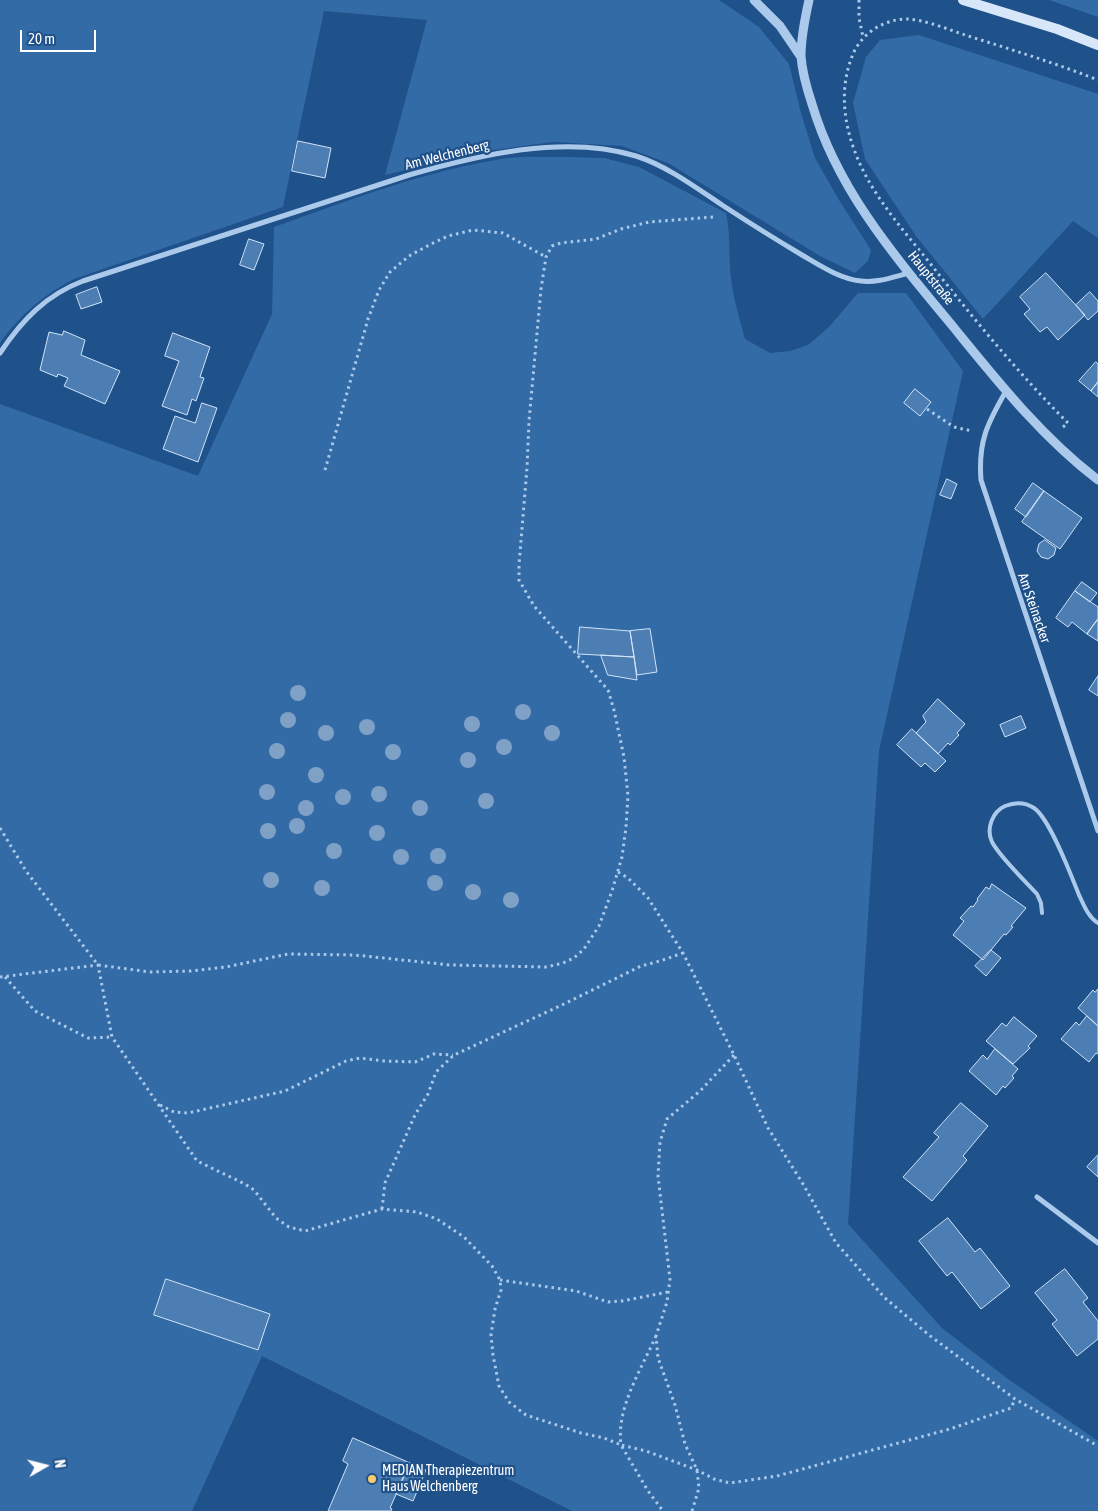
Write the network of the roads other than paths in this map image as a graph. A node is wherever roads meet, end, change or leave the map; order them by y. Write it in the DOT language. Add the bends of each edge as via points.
graph roads {
  1 [pos="754,0"];
  2 [pos="809,0"];
  3 [pos="963,0"];
  4 [pos="1098,45"];
  5 [pos="801,57"];
  6 [pos="909,273"];
  7 [pos="0,353"];
  8 [pos="1006,391"];
  9 [pos="1098,480"];
  10 [pos="1098,831"];
  11 [pos="1042,913"];
  12 [pos="1098,923"];
  13 [pos="1037,1197"];
  14 [pos="1098,1243"];
  1 -- 5 [label="street, Hauptstraße" via="780,26"];
  2 -- 5 [label="street, Hauptstraße"];
  3 -- 4 [label="main road"];
  5 -- 6 [label="street, Hauptstraße" via="814,111 829,152 864,213"];
  6 -- 7 [label="street, Am Welchenberg" via="870,282 848,279 807,258 673,173 638,157 590,148 546,148 486,156 409,175 75,284 54,294 37,308"];
  6 -- 8 [label="street, Hauptstraße"];
  8 -- 9 [label="street, Hauptstraße" via="1051,440"];
  8 -- 10 [label="street, Am Steinacker" via="984,434 981,480"];
  11 -- 12 [label="lane" via="1037,894 990,837 994,816 1002,808 1016,803 1031,806 1044,818 1085,908"];
  13 -- 14 [label="street"];
}
